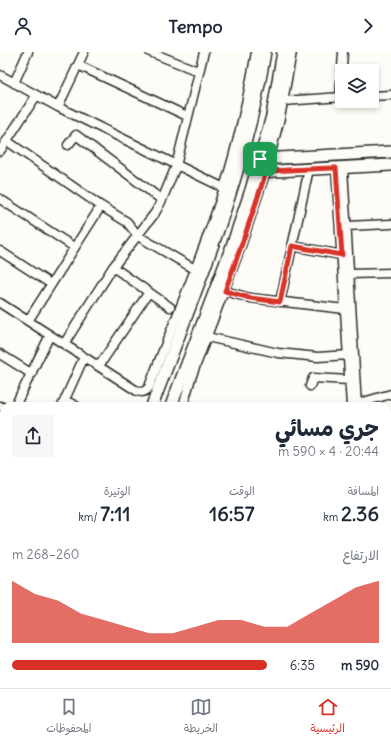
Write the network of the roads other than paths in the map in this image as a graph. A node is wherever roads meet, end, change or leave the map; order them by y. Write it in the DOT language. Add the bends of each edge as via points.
graph roads {
  1 [pos="28,52"];
  2 [pos="84,52"];
  3 [pos="150,52"];
  4 [pos="204,52"];
  5 [pos="256,52"];
  6 [pos="265,52"];
  7 [pos="283,52"];
  8 [pos="292,52"];
  9 [pos="343,52"];
  10 [pos="342,64"];
  11 [pos="78,65"];
  12 [pos="198,71"];
  13 [pos="0,75"];
  14 [pos="14,83"];
  15 [pos="391,95"];
  16 [pos="36,96"];
  17 [pos="379,96"];
  18 [pos="335,97"];
  19 [pos="284,101"];
  20 [pos="58,107"];
  21 [pos="187,116"];
  22 [pos="7,141"];
  23 [pos="68,145"];
  24 [pos="0,151"];
  25 [pos="391,152"];
  26 [pos="265,158"];
  27 [pos="391,165"];
  28 [pos="176,166"];
  29 [pos="339,168"];
  30 [pos="309,169"];
  31 [pos="262,171"];
  32 [pos="224,188"];
  33 [pos="0,199"];
  34 [pos="162,200"];
  35 [pos="101,206"];
  36 [pos="391,224"];
  37 [pos="346,226"];
  38 [pos="138,236"];
  39 [pos="292,246"];
  40 [pos="74,247"];
  41 [pos="0,251"];
  42 [pos="342,255"];
  43 [pos="113,267"];
  44 [pos="198,272"];
  45 [pos="391,273"];
  46 [pos="349,274"];
  47 [pos="51,284"];
  48 [pos="225,291"];
  49 [pos="149,292"];
  50 [pos="280,302"];
  51 [pos="0,303"];
  52 [pos="170,307"];
  53 [pos="345,309"];
  54 [pos="186,318"];
  55 [pos="28,321"];
  56 [pos="202,325"];
  57 [pos="50,335"];
  58 [pos="207,337"];
  59 [pos="64,344"];
  60 [pos="0,354"];
  61 [pos="348,355"];
  62 [pos="84,357"];
  63 [pos="99,366"];
  64 [pos="32,374"];
  65 [pos="187,376"];
  66 [pos="349,380"];
  67 [pos="310,386"];
  68 [pos="391,394"];
  69 [pos="17,402"];
  70 [pos="63,402"];
  71 [pos="154,402"];
  72 [pos="173,402"];
  73 [pos="184,402"];
  74 [pos="353,402"];
  75 [pos="354,402"];
  76 [pos="364,402"];
  1 -- 14 [label="street"];
  2 -- 11 [label="street"];
  3 -- 12 [label="street"];
  4 -- 12 [label="street"];
  5 -- 32 [label="street" via="245,112"];
  6 -- 44 [label="main road" via="257,100 242,158 227,205"];
  7 -- 26 [label="main road"];
  8 -- 19 [label="street"];
  9 -- 10 [label="street"];
  11 -- 20 [label="street"];
  11 -- 21 [label="street"];
  12 -- 21 [label="street"];
  13 -- 14 [label="street"];
  14 -- 16 [label="street"];
  15 -- 17 [label="street"];
  16 -- 20 [label="street"];
  16 -- 22 [label="street"];
  18 -- 19 [label="street"];
  19 -- 26 [label="street"];
  20 -- 28 [label="street"];
  21 -- 28 [label="street"];
  22 -- 24 [label="street"];
  22 -- 35 [label="street"];
  23 -- 34 [label="street" via="76,135"];
  25 -- 26 [label="main road"];
  26 -- 31 [label="main road"];
  27 -- 29 [label="main road"];
  28 -- 32 [label="street"];
  28 -- 34 [label="street"];
  29 -- 30 [label="main road"];
  29 -- 37 [label="street"];
  29 -- 42 [label="street"];
  30 -- 31 [label="main road"];
  30 -- 39 [label="street"];
  31 -- 48 [label="street"];
  31 -- 56 [label="main road"];
  32 -- 44 [label="street"];
  33 -- 40 [label="street"];
  34 -- 38 [label="street"];
  35 -- 38 [label="street" via="127,222"];
  35 -- 40 [label="street"];
  36 -- 37 [label="street"];
  37 -- 46 [label="street"];
  38 -- 43 [label="street"];
  38 -- 44 [label="street"];
  39 -- 42 [label="street"];
  39 -- 50 [label="street"];
  40 -- 47 [label="street"];
  41 -- 47 [label="street"];
  42 -- 53 [label="street"];
  43 -- 49 [label="street"];
  43 -- 59 [label="street"];
  44 -- 54 [label="main road"];
  44 -- 63 [label="street" via="148,389 144,392 137,391"];
  45 -- 46 [label="street"];
  46 -- 75 [label="street"];
  47 -- 55 [label="street"];
  48 -- 50 [label="street"];
  48 -- 58 [label="street"];
  49 -- 52 [label="street"];
  49 -- 63 [label="street"];
  50 -- 53 [label="street"];
  51 -- 55 [label="street"];
  53 -- 61 [label="street"];
  54 -- 56 [label="main road" via="192,326"];
  54 -- 71 [label="main road"];
  55 -- 57 [label="street"];
  56 -- 65 [label="main road"];
  57 -- 59 [label="street"];
  57 -- 64 [label="street"];
  58 -- 61 [label="street" via="278,353 318,357"];
  58 -- 65 [label="street"];
  59 -- 62 [label="street"];
  60 -- 64 [label="street"];
  61 -- 66 [label="street"];
  62 -- 63 [label="street"];
  62 -- 70 [label="street"];
  64 -- 69 [label="street"];
  65 -- 72 [label="main road"];
  65 -- 73 [label="street"];
  66 -- 67 [label="street" via="313,378"];
  66 -- 74 [label="street"];
  68 -- 76 [label="street"];
}
